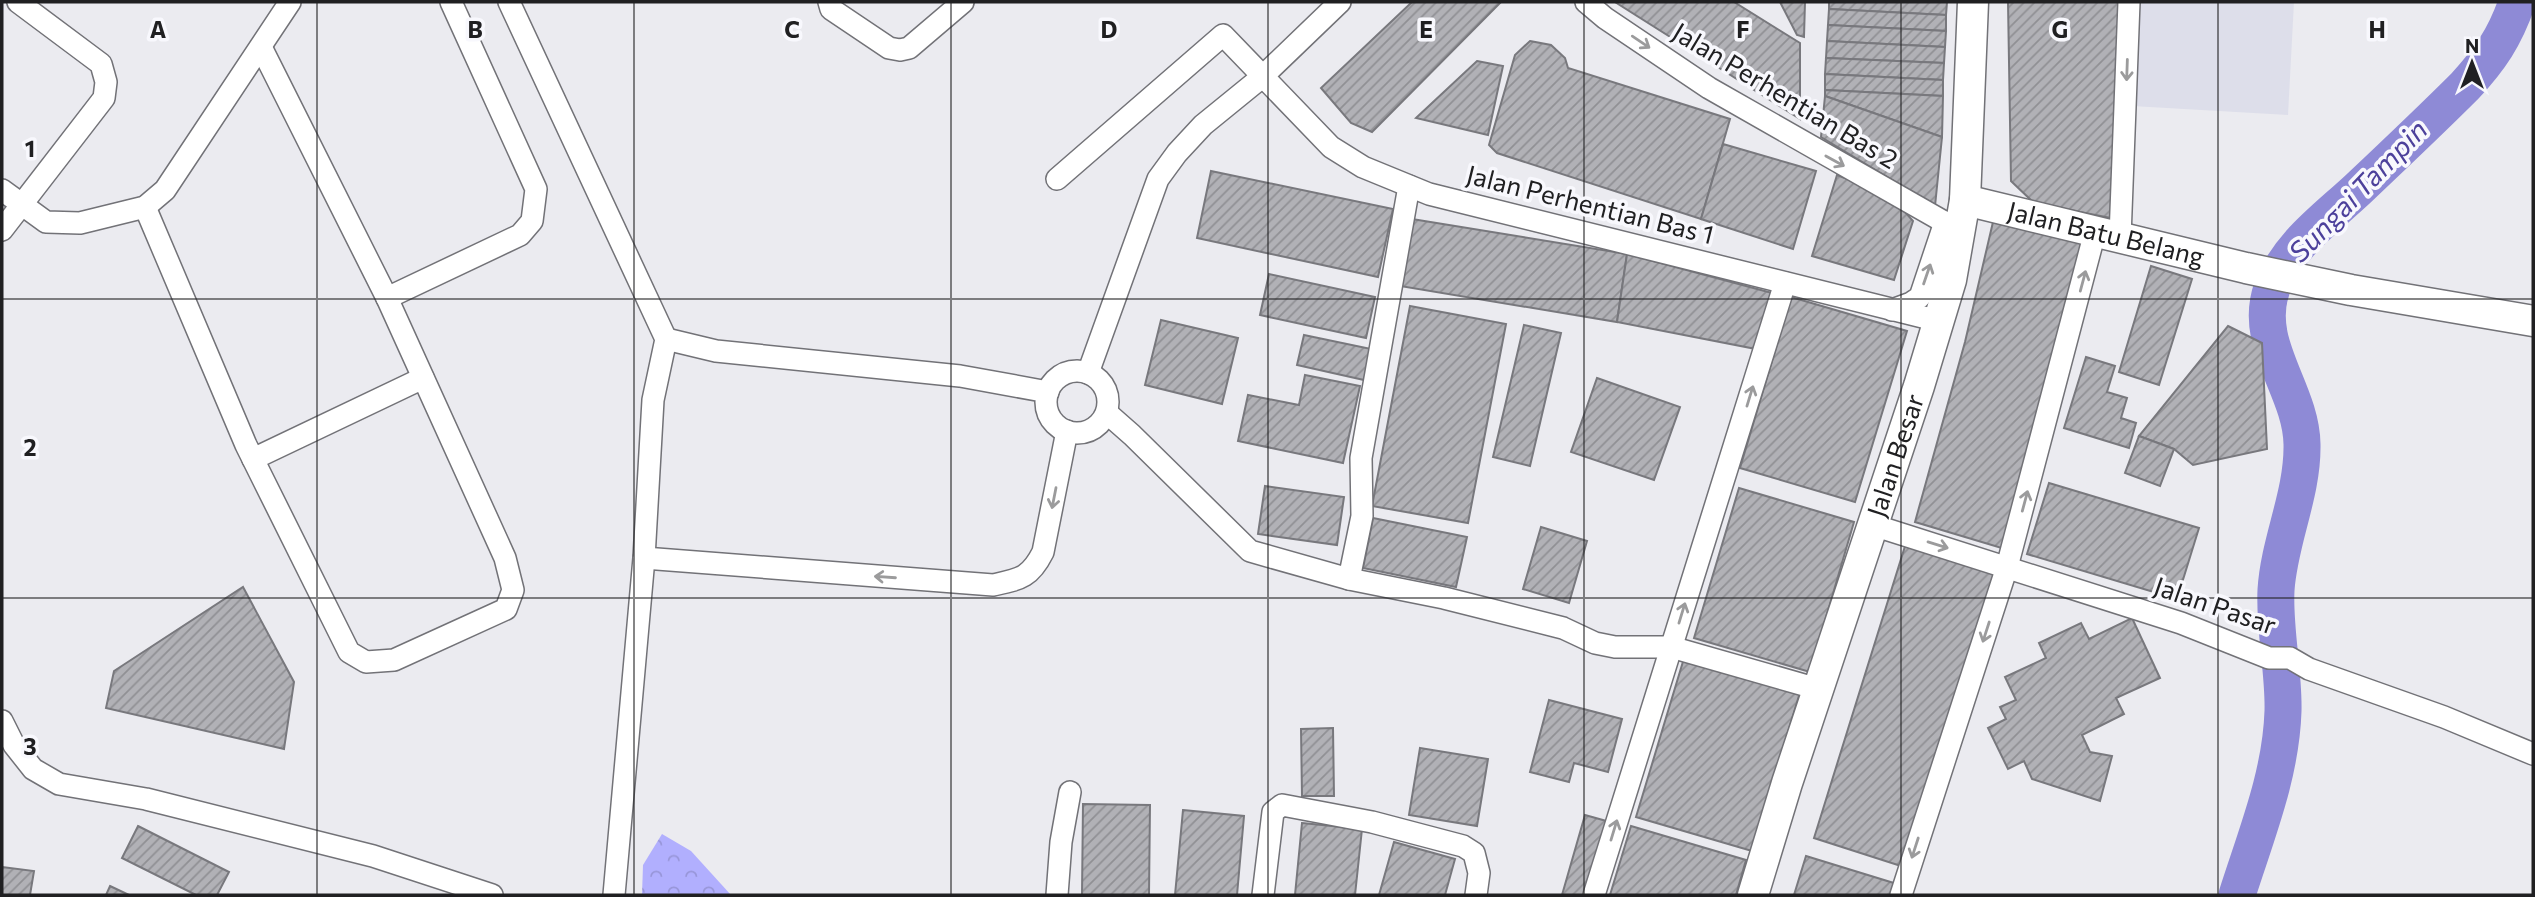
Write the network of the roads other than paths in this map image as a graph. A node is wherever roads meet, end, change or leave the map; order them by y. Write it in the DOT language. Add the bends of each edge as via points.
graph roads {
  1 [pos="18,2"];
  2 [pos="290,2"];
  3 [pos="451,2"];
  4 [pos="509,2"];
  5 [pos="829,2"];
  6 [pos="963,2"];
  7 [pos="1340,2"];
  8 [pos="1586,2"];
  9 [pos="1973,2"];
  10 [pos="2129,2"];
  11 [pos="261,47"];
  12 [pos="1262,77"];
  13 [pos="1058,179"];
  14 [pos="1409,186"];
  15 [pos="2,190"];
  16 [pos="1965,200"];
  17 [pos="21,205"];
  18 [pos="145,207"];
  19 [pos="1953,227"];
  20 [pos="2,230"];
  21 [pos="2108,235"];
  22 [pos="1785,283"];
  23 [pos="387,298"];
  24 [pos="1892,310"];
  25 [pos="1939,321"];
  26 [pos="2533,321"];
  27 [pos="666,339"];
  28 [pos="1088,373"];
  29 [pos="423,378"];
  30 [pos="1048,392"];
  31 [pos="1107,413"];
  32 [pos="1067,432"];
  33 [pos="253,459"];
  34 [pos="1873,525"];
  35 [pos="644,558"];
  36 [pos="2007,567"];
  37 [pos="1349,579"];
  38 [pos="1671,647"];
  39 [pos="1818,689"];
  40 [pos="2,721"];
  41 [pos="2533,754"];
  42 [pos="1070,792"];
  43 [pos="492,895"];
  44 [pos="614,895"];
  45 [pos="1057,895"];
  46 [pos="1263,895"];
  47 [pos="1476,895"];
  48 [pos="1594,895"];
  49 [pos="1753,895"];
  50 [pos="1901,895"];
  1 -- 17 [label="street" via="101,64 106,82 104,98"];
  2 -- 11 [label="street"];
  3 -- 23 [label="street" via="536,189 532,221 520,235"];
  4 -- 27 [label="street"];
  5 -- 6 [label="street" via="831,9 888,48 900,50 909,48"];
  7 -- 12 [label="street"];
  8 -- 19 [label="street, Jalan Perhentian Bas 2, one-way" via="1709,88"];
  9 -- 16 [label="street, Jalan Besar"];
  10 -- 21 [label="street, one-way"];
  11 -- 18 [label="street" via="165,190"];
  11 -- 23 [label="street"];
  12 -- 13 [label="street, Jalan Perhentian Bas 1" via="1223,35"];
  12 -- 14 [label="street, Jalan Perhentian Bas 1" via="1331,147 1363,167"];
  12 -- 28 [label="street" via="1203,125 1158,179"];
  14 -- 22 [label="street, Jalan Perhentian Bas 1"];
  14 -- 37 [label="street" via="1361,457 1362,516"];
  15 -- 17 [label="street"];
  16 -- 19 [label="street, Jalan Besar"];
  16 -- 21 [label="street, Jalan Batu Belang"];
  17 -- 18 [label="street" via="46,222 80,223"];
  17 -- 20 [label="street"];
  18 -- 33 [label="street"];
  24 -- 19 [label="street, one-way" via="1920,297"];
  19 -- 25 [label="street, Jalan Besar" via="1951,280"];
  21 -- 26 [label="street, Jalan Batu Belang" via="2306,281"];
  36 -- 21 [label="street, one-way"];
  22 -- 24 [label="street, Jalan Perhentian Bas 1"];
  38 -- 22 [label="street, one-way"];
  23 -- 29 [label="street"];
  24 -- 25 [label="street, Jalan Perhentian Bas 1"];
  25 -- 34 [label="street, Jalan Besar"];
  27 -- 30 [label="street" via="716,351 960,376"];
  27 -- 35 [label="street" via="653,400"];
  28 -- 30 [label="street" via="1060,377"];
  28 -- 31 [label="street" via="1103,384"];
  29 -- 33 [label="street"];
  29 -- 33 [label="street" via="505,558 513,590 506,609 394,660 366,662 348,652"];
  30 -- 32 [label="street" via="1052,420"];
  31 -- 32 [label="street" via="1096,428"];
  31 -- 37 [label="street" via="1250,551"];
  32 -- 35 [label="street, one-way" via="1043,552 1023,579 993,585"];
  34 -- 36 [label="street, Jalan Pasar, one-way"];
  34 -- 39 [label="street, Jalan Besar"];
  35 -- 44 [label="street"];
  36 -- 41 [label="street, Jalan Pasar" via="2280,658"];
  36 -- 50 [label="street, one-way"];
  37 -- 38 [label="street" via="1563,628 1595,643"];
  38 -- 39 [label="street"];
  48 -- 38 [label="street, one-way"];
  39 -- 49 [label="street, Jalan Besar"];
  40 -- 43 [label="street" via="33,769 59,784 146,799 373,856"];
  42 -- 45 [label="street"];
  46 -- 47 [label="street" via="1273,812 1282,805 1463,846 1474,853 1479,873"];
}
